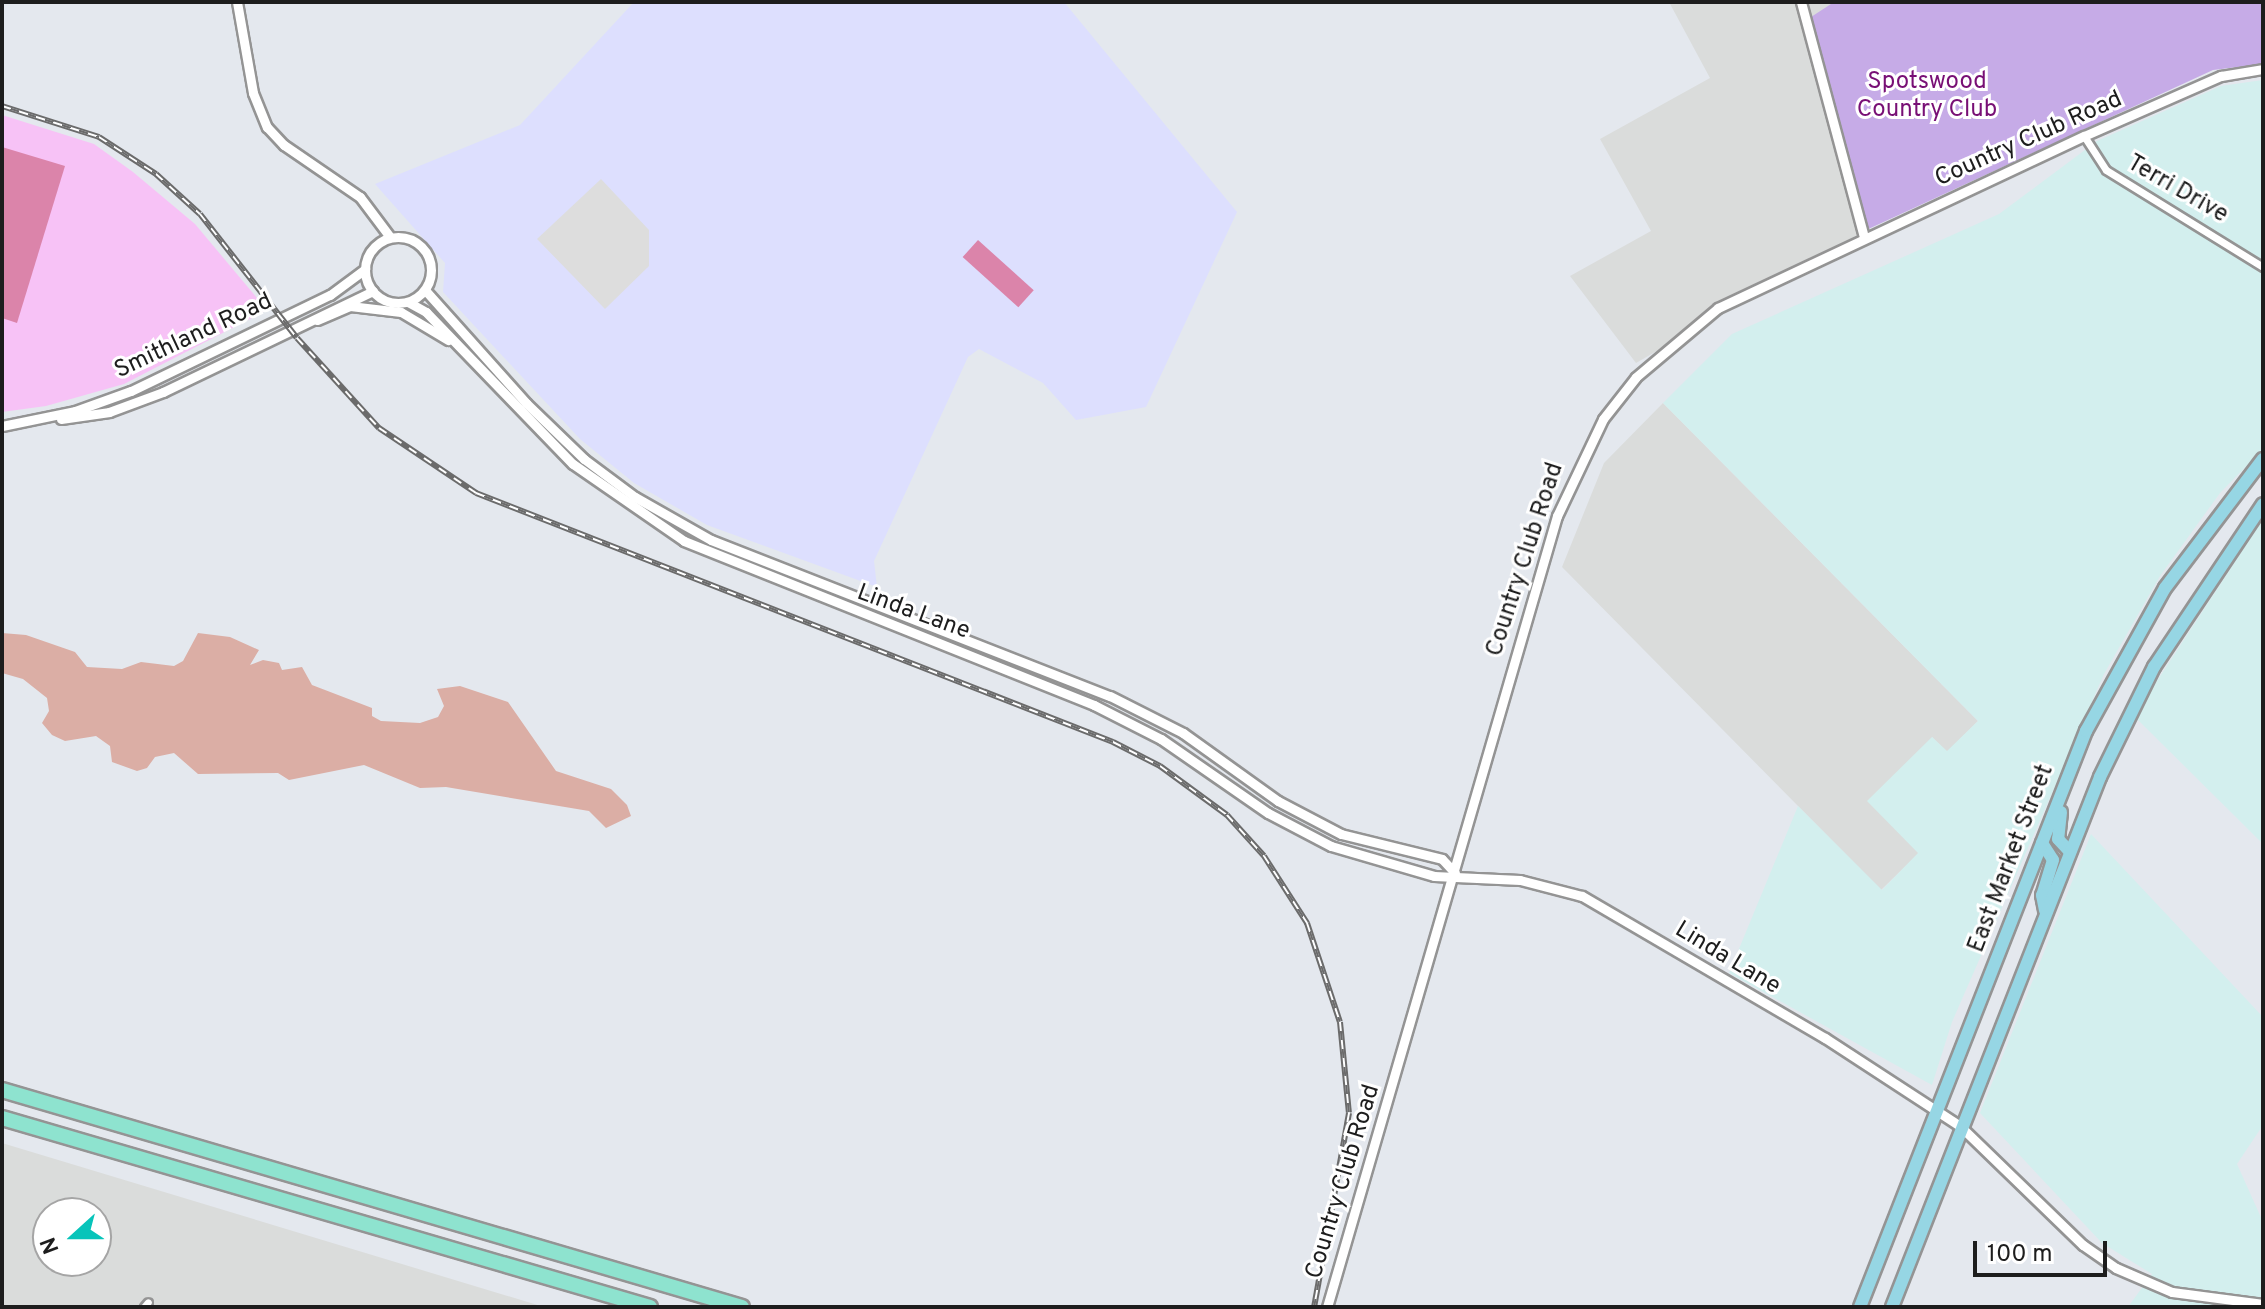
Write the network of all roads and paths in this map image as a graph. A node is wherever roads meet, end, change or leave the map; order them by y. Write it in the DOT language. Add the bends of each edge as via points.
graph roads {
  1 [pos="237,2"];
  2 [pos="1801,2"];
  3 [pos="2263,69"];
  4 [pos="2084,136"];
  5 [pos="375,217"];
  6 [pos="390,237"];
  7 [pos="1864,237"];
  8 [pos="379,242"];
  9 [pos="2263,267"];
  10 [pos="365,269"];
  11 [pos="425,290"];
  12 [pos="373,291"];
  13 [pos="408,302"];
  14 [pos="255,345"];
  15 [pos="456,345"];
  16 [pos="29,421"];
  17 [pos="2,426"];
  18 [pos="2263,459"];
  19 [pos="2263,504"];
  20 [pos="2068,778"];
  21 [pos="2042,843"];
  22 [pos="2069,851"];
  23 [pos="1455,873"];
  24 [pos="2045,911"];
  25 [pos="2,1090"];
  26 [pos="1937,1111"];
  27 [pos="2,1118"];
  28 [pos="1960,1126"];
  29 [pos="2263,1304"];
  30 [pos="650,1307"];
  31 [pos="742,1307"];
  32 [pos="1327,1307"];
  33 [pos="1860,1307"];
  34 [pos="1892,1307"];
  1 -- 5 [label="street" via="253,93 267,127 284,145 360,197"];
  2 -- 7 [label="street"];
  3 -- 4 [label="street, Country Club Road" via="2221,76"];
  4 -- 7 [label="street, Country Club Road"];
  4 -- 9 [label="street, Terri Drive" via="2106,170"];
  5 -- 6 [label="street"];
  5 -- 8 [label="street"];
  6 -- 8 [label="street"];
  6 -- 11 [label="street" via="407,237 422,247 431,268"];
  7 -- 23 [label="street, Country Club Road" via="1718,308 1636,377 1603,419 1573,472 1557,516"];
  8 -- 10 [label="street"];
  10 -- 12 [label="street"];
  10 -- 16 [label="street, Smithland Road" via="330,295 131,391"];
  11 -- 13 [label="street"];
  11 -- 23 [label="street, Linda Lane" via="526,403 584,459 635,497 711,540 1110,696 1183,733 1278,801 1341,834 1442,859"];
  12 -- 13 [label="street" via="385,301"];
  12 -- 14 [label="street, Smithland Road"];
  13 -- 15 [label="street, Linda Lane" via="426,312"];
  14 -- 15 [label="street" via="350,306 401,312"];
  14 -- 16 [label="street, Smithland Road" via="163,392 109,412"];
  15 -- 23 [label="street, Linda Lane" via="573,464 684,541 1094,705 1161,739 1268,813 1331,846 1434,876"];
  16 -- 17 [label="street, Smithland Road"];
  18 -- 20 [label="highway, East Market Street" via="2217,513 2147,616 2092,719"];
  19 -- 22 [label="highway, East Market Street" via="2154,667"];
  20 -- 21 [label="highway, East Market Street"];
  20 -- 22 [label="highway" via="2057,831"];
  21 -- 24 [label="highway" via="2053,860 2042,895"];
  21 -- 26 [label="highway, East Market Street"];
  22 -- 24 [label="highway, East Market Street"];
  23 -- 26 [label="street, Linda Lane" via="1530,881 1582,896"];
  23 -- 32 [label="street, Country Club Road"];
  24 -- 28 [label="highway, East Market Street"];
  25 -- 31 [label="highway"];
  26 -- 28 [label="street, Linda Lane"];
  26 -- 33 [label="highway, East Market Street"];
  27 -- 30 [label="highway"];
  28 -- 29 [label="street, Linda Lane" via="2083,1245 2116,1268 2172,1292"];
  28 -- 34 [label="highway, East Market Street"];
}
